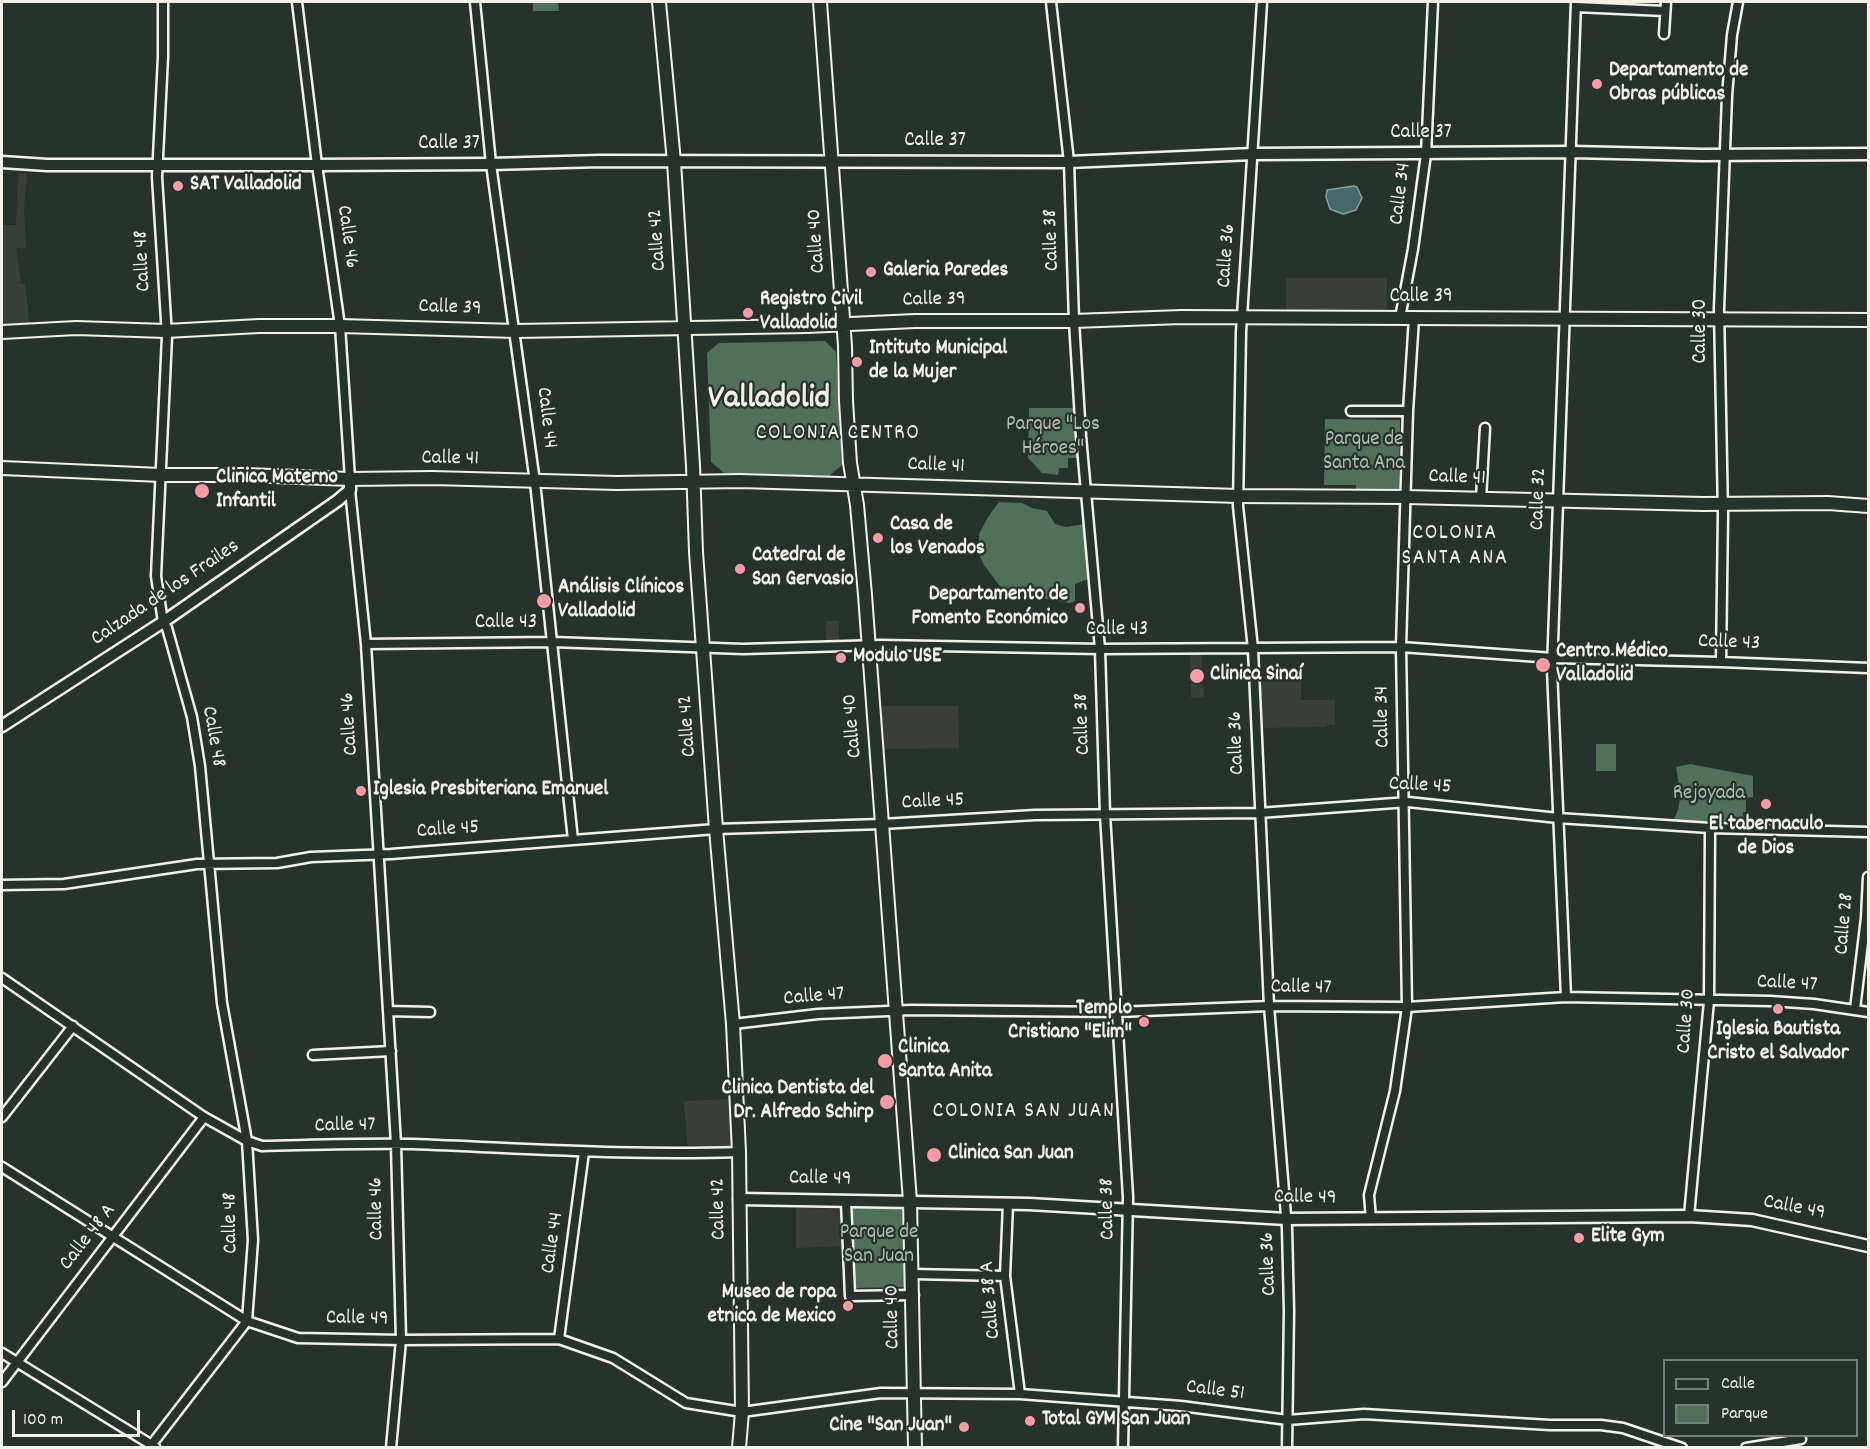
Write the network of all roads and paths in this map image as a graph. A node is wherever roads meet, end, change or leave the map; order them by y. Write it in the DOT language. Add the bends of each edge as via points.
graph roads {
  1 [pos="163,2"];
  2 [pos="297,2"];
  3 [pos="475,2"];
  4 [pos="659,2"];
  5 [pos="820,2"];
  6 [pos="1052,2"];
  7 [pos="1262,2"];
  8 [pos="1433,2"];
  9 [pos="1666,2"];
  10 [pos="1738,2"];
  11 [pos="1576,4"];
  12 [pos="1665,11"];
  13 [pos="1664,33"];
  14 [pos="1572,152"];
  15 [pos="1253,154"];
  16 [pos="1426,154"];
  17 [pos="1869,154"];
  18 [pos="1725,155"];
  19 [pos="2,162"];
  20 [pos="674,162"];
  21 [pos="831,162"];
  22 [pos="1069,162"];
  23 [pos="491,164"];
  24 [pos="157,165"];
  25 [pos="317,165"];
  26 [pos="1242,317"];
  27 [pos="1400,318"];
  28 [pos="1414,318"];
  29 [pos="1564,320"];
  30 [pos="1719,320"];
  31 [pos="1869,320"];
  32 [pos="1074,321"];
  33 [pos="844,325"];
  34 [pos="340,326"];
  35 [pos="685,328"];
  36 [pos="166,331"];
  37 [pos="516,331"];
  38 [pos="2,332"];
  39 [pos="1351,411"];
  40 [pos="1408,411"];
  41 [pos="1485,428"];
  42 [pos="2,468"];
  43 [pos="160,475"];
  44 [pos="535,482"];
  45 [pos="694,482"];
  46 [pos="853,484"];
  47 [pos="350,485"];
  48 [pos="1085,492"];
  49 [pos="1239,496"];
  50 [pos="1406,497"];
  51 [pos="1481,499"];
  52 [pos="1557,502"];
  53 [pos="1722,504"];
  54 [pos="1869,506"];
  55 [pos="163,621"];
  56 [pos="553,642"];
  57 [pos="366,644"];
  58 [pos="867,646"];
  59 [pos="1401,647"];
  60 [pos="703,649"];
  61 [pos="1100,649"];
  62 [pos="1253,649"];
  63 [pos="1552,658"];
  64 [pos="1721,662"];
  65 [pos="1869,668"];
  66 [pos="2,726"];
  67 [pos="1403,802"];
  68 [pos="1105,813"];
  69 [pos="1259,813"];
  70 [pos="1558,818"];
  71 [pos="882,824"];
  72 [pos="1710,828"];
  73 [pos="716,829"];
  74 [pos="1869,832"];
  75 [pos="573,840"];
  76 [pos="379,855"];
  77 [pos="208,863"];
  78 [pos="1869,877"];
  79 [pos="2,885"];
  80 [pos="2,978"];
  81 [pos="1566,997"];
  82 [pos="1709,1001"];
  83 [pos="1269,1006"];
  84 [pos="1407,1007"];
  85 [pos="1855,1009"];
  86 [pos="388,1011"];
  87 [pos="896,1011"];
  88 [pos="430,1012"];
  89 [pos="1118,1012"];
  90 [pos="1869,1012"];
  91 [pos="733,1024"];
  92 [pos="73,1026"];
  93 [pos="391,1051"];
  94 [pos="313,1054"];
  95 [pos="2,1117"];
  96 [pos="204,1117"];
  97 [pos="247,1141"];
  98 [pos="396,1144"];
  99 [pos="584,1152"];
  100 [pos="739,1152"];
  101 [pos="2,1167"];
  102 [pos="739,1199"];
  103 [pos="846,1201"];
  104 [pos="910,1201"];
  105 [pos="1008,1204"];
  106 [pos="1128,1211"];
  107 [pos="1689,1216"];
  108 [pos="1286,1219"];
  109 [pos="1371,1219"];
  110 [pos="114,1236"];
  111 [pos="1869,1246"];
  112 [pos="913,1274"];
  113 [pos="1005,1276"];
  114 [pos="914,1295"];
  115 [pos="247,1321"];
  116 [pos="559,1339"];
  117 [pos="400,1340"];
  118 [pos="2,1353"];
  119 [pos="16,1362"];
  120 [pos="2,1382"];
  121 [pos="915,1392"];
  122 [pos="1020,1394"];
  123 [pos="1123,1402"];
  124 [pos="742,1412"];
  125 [pos="1288,1420"];
  126 [pos="1801,1439"];
  127 [pos="152,1447"];
  128 [pos="391,1448"];
  129 [pos="739,1448"];
  130 [pos="915,1448"];
  131 [pos="1123,1448"];
  132 [pos="1287,1448"];
  133 [pos="1682,1448"];
  134 [pos="1746,1448"];
  1 -- 24 [label="street, Calle 48"];
  2 -- 25 [label="street, Calle 46"];
  3 -- 23 [label="street, Calle 44"];
  4 -- 20 [label="main road, Calle 42"];
  5 -- 21 [label="main road, Calle 40"];
  6 -- 22 [label="street, Calle 38"];
  7 -- 15 [label="street, Calle 36"];
  8 -- 16 [label="street, Calle 34"];
  9 -- 12 [label="street"];
  10 -- 18 [label="street, Calle 30" via="1732,35"];
  11 -- 12 [label="street"];
  11 -- 14 [label="street, Calle 32"];
  12 -- 13 [label="street"];
  14 -- 16 [label="street, Calle 37"];
  14 -- 18 [label="street, Calle 37"];
  14 -- 29 [label="street, Calle 32"];
  15 -- 16 [label="street, Calle 37"];
  15 -- 22 [label="street, Calle 37"];
  15 -- 26 [label="street, Calle 36"];
  16 -- 27 [label="street, Calle 34"];
  17 -- 18 [label="street, Calle 37"];
  18 -- 30 [label="street, Calle 30"];
  19 -- 24 [label="street, Calle 37"];
  20 -- 21 [label="street, Calle 37"];
  20 -- 23 [label="street, Calle 37"];
  20 -- 35 [label="main road, Calle 42"];
  21 -- 22 [label="street, Calle 37"];
  21 -- 33 [label="main road, Calle 40"];
  22 -- 32 [label="street, Calle 38"];
  23 -- 25 [label="street, Calle 37"];
  23 -- 37 [label="street, Calle 44"];
  24 -- 25 [label="street, Calle 37"];
  24 -- 36 [label="street, Calle 48"];
  25 -- 34 [label="street, Calle 46"];
  26 -- 27 [label="main road, Calle 39"];
  26 -- 32 [label="main road, Calle 39"];
  26 -- 49 [label="street, Calle 36"];
  27 -- 28 [label="main road, Calle 39"];
  28 -- 29 [label="main road, Calle 39"];
  28 -- 40 [label="street, Calle 34"];
  29 -- 30 [label="main road, Calle 39"];
  29 -- 52 [label="street, Calle 32"];
  30 -- 31 [label="main road, Calle 39"];
  30 -- 53 [label="street, Calle 30"];
  32 -- 33 [label="main road, Calle 39"];
  32 -- 48 [label="street, Calle 38"];
  33 -- 35 [label="main road, Calle 39"];
  33 -- 46 [label="main road, Calle 40"];
  34 -- 36 [label="main road, Calle 39"];
  34 -- 37 [label="main road, Calle 39"];
  34 -- 47 [label="street, Calle 46"];
  35 -- 37 [label="main road, Calle 39"];
  35 -- 45 [label="main road, Calle 42"];
  36 -- 38 [label="main road, Calle 39" via="76,328"];
  36 -- 43 [label="street, Calle 48"];
  37 -- 44 [label="street, Calle 44"];
  39 -- 40 [label="street"];
  40 -- 50 [label="street, Calle 34"];
  41 -- 51 [label="street"];
  42 -- 43 [label="main road, Calle 41"];
  43 -- 47 [label="main road, Calle 41" via="246,475"];
  43 -- 55 [label="street, Calle 48" via="156,576"];
  44 -- 45 [label="main road, Calle 41"];
  44 -- 47 [label="main road, Calle 41" via="432,478"];
  44 -- 56 [label="street, Calle 44"];
  45 -- 46 [label="main road, Calle 41"];
  45 -- 60 [label="main road, Calle 42"];
  46 -- 48 [label="main road, Calle 41"];
  46 -- 58 [label="main road, Calle 40"];
  47 -- 55 [label="street, Calzada de los Frailes"];
  47 -- 57 [label="street, Calle 46"];
  48 -- 49 [label="main road, Calle 41"];
  48 -- 61 [label="street, Calle 38"];
  49 -- 50 [label="main road, Calle 41"];
  49 -- 62 [label="street, Calle 36"];
  50 -- 51 [label="main road, Calle 41"];
  50 -- 59 [label="street, Calle 34"];
  51 -- 52 [label="main road, Calle 41"];
  52 -- 53 [label="main road, Calle 41"];
  52 -- 63 [label="street, Calle 32"];
  53 -- 54 [label="main road, Calle 41"];
  53 -- 64 [label="street, Calle 30"];
  55 -- 66 [label="street, Calzada de los Frailes"];
  55 -- 77 [label="street, Calle 48" via="192,717"];
  56 -- 57 [label="street, Calle 43"];
  56 -- 60 [label="street, Calle 43"];
  56 -- 75 [label="street, Calle 44"];
  57 -- 76 [label="street, Calle 46"];
  58 -- 60 [label="street, Calle 43"];
  58 -- 61 [label="street, Calle 43"];
  58 -- 71 [label="main road, Calle 40"];
  59 -- 62 [label="street, Calle 43"];
  59 -- 63 [label="street, Calle 43"];
  59 -- 67 [label="street, Calle 34"];
  60 -- 73 [label="main road, Calle 42"];
  61 -- 62 [label="street, Calle 43"];
  61 -- 68 [label="street, Calle 38"];
  62 -- 69 [label="street, Calle 36"];
  63 -- 64 [label="street, Calle 43"];
  63 -- 70 [label="street, Calle 32"];
  64 -- 65 [label="street, Calle 43"];
  67 -- 69 [label="street, Calle 45"];
  67 -- 70 [label="street, Calle 45"];
  67 -- 84 [label="street, Calle 34"];
  68 -- 69 [label="street, Calle 45"];
  68 -- 71 [label="street, Calle 45"];
  68 -- 89 [label="street, Calle 38"];
  69 -- 83 [label="street, Calle 36"];
  70 -- 72 [label="street, Calle 45"];
  70 -- 81 [label="street, Calle 32"];
  71 -- 73 [label="street, Calle 45"];
  71 -- 87 [label="main road, Calle 40"];
  72 -- 74 [label="street, Calle 45"];
  72 -- 82 [label="street, Calle 30"];
  73 -- 75 [label="street, Calle 45"];
  73 -- 91 [label="main road, Calle 42"];
  75 -- 76 [label="street, Calle 45"];
  76 -- 77 [label="street, Calle 45" via="311,857 277,863"];
  76 -- 86 [label="street, Calle 46"];
  77 -- 79 [label="street, Calle 45" via="64,884"];
  77 -- 97 [label="street, Calle 48" via="222,1003"];
  78 -- 85 [label="street, Calle 28"];
  80 -- 92 [label="street, Calle 47"];
  81 -- 82 [label="street, Calle 47"];
  81 -- 84 [label="street, Calle 47"];
  82 -- 85 [label="street, Calle 47" via="1770,1001"];
  82 -- 107 [label="street, Calle 30"];
  83 -- 84 [label="street, Calle 47"];
  83 -- 89 [label="street, Calle 47"];
  83 -- 108 [label="street, Calle 36"];
  84 -- 109 [label="street, Calle 34" via="1395,1091 1369,1195"];
  85 -- 90 [label="street, Calle 47"];
  86 -- 88 [label="street"];
  86 -- 93 [label="street, Calle 46"];
  87 -- 89 [label="street, Calle 47"];
  87 -- 91 [label="street, Calle 47" via="818,1014"];
  87 -- 104 [label="main road, Calle 40"];
  89 -- 106 [label="street, Calle 38"];
  91 -- 100 [label="main road, Calle 42"];
  92 -- 95 [label="street"];
  92 -- 96 [label="street, Calle 47"];
  93 -- 94 [label="street"];
  93 -- 98 [label="street, Calle 46"];
  96 -- 97 [label="street, Calle 47"];
  96 -- 110 [label="street, Calle 48 A"];
  97 -- 98 [label="street, Calle 47" via="262,1146"];
  97 -- 115 [label="street, Calle 48" via="253,1240"];
  98 -- 99 [label="street, Calle 47"];
  98 -- 117 [label="street, Calle 46"];
  99 -- 100 [label="street, Calle 47"];
  99 -- 116 [label="street, Calle 44"];
  100 -- 102 [label="main road, Calle 42"];
  101 -- 110 [label="street, Calle 49"];
  102 -- 103 [label="street, Calle 49"];
  102 -- 124 [label="main road, Calle 42"];
  103 -- 104 [label="street, Calle 49"];
  103 -- 114 [label="street, Calle 40" via="850,1296"];
  104 -- 105 [label="street, Calle 49"];
  104 -- 112 [label="main road, Calle 40"];
  105 -- 106 [label="street, Calle 49"];
  105 -- 113 [label="street, Calle 38 A"];
  106 -- 108 [label="street, Calle 49"];
  106 -- 123 [label="street, Calle 38"];
  107 -- 109 [label="street, Calle 49"];
  107 -- 111 [label="street, Calle 49" via="1752,1220"];
  108 -- 109 [label="street, Calle 49"];
  108 -- 125 [label="street, Calle 36"];
  110 -- 115 [label="street, Calle 49"];
  110 -- 119 [label="street, Calle 48 A"];
  112 -- 113 [label="street"];
  112 -- 114 [label="main road, Calle 40"];
  113 -- 122 [label="street, Calle 38 A"];
  114 -- 121 [label="main road, Calle 40"];
  115 -- 117 [label="street, Calle 49" via="298,1338"];
  115 -- 127 [label="street"];
  116 -- 117 [label="street, Calle 49"];
  116 -- 124 [label="street, Calle 49" via="613,1358 686,1403"];
  117 -- 128 [label="street, Calle 46"];
  118 -- 119 [label="street"];
  119 -- 120 [label="street, Calle 48 A"];
  119 -- 127 [label="street"];
  121 -- 122 [label="street, Calle 51"];
  121 -- 124 [label="street, Calle 51" via="850,1395"];
  121 -- 130 [label="main road, Calle 40"];
  122 -- 123 [label="street, Calle 51"];
  123 -- 125 [label="street, Calle 51"];
  123 -- 131 [label="street, Calle 38"];
  124 -- 129 [label="main road, Calle 42"];
  125 -- 132 [label="street, Calle 36"];
  125 -- 133 [label="street, Calle 51" via="1364,1414 1601,1425 1623,1428"];
  126 -- 134 [label="street"];
}
